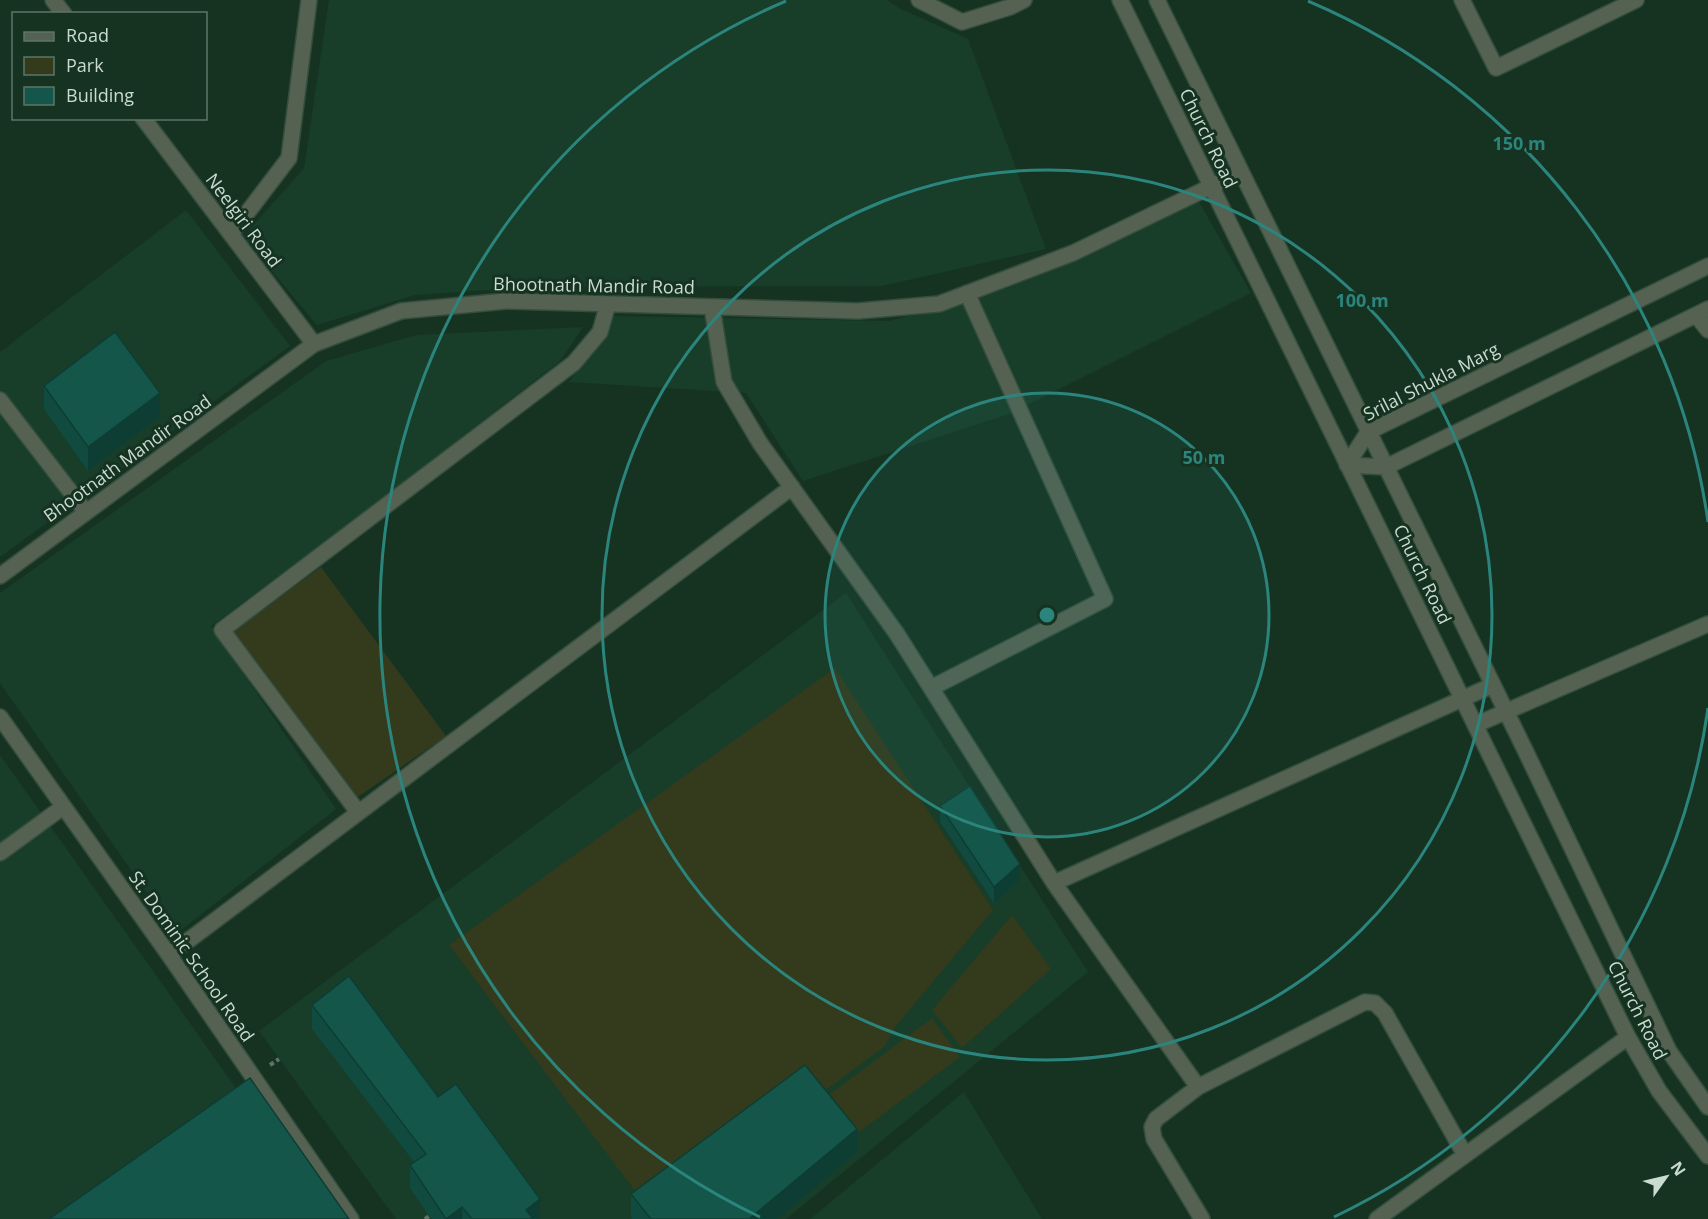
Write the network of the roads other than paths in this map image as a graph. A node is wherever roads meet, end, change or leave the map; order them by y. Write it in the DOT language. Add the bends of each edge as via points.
graph roads {
  1 [pos="53,0"];
  2 [pos="309,0"];
  3 [pos="919,0"];
  4 [pos="1024,0"];
  5 [pos="1120,0"];
  6 [pos="1156,0"];
  7 [pos="1462,0"];
  8 [pos="1636,0"];
  9 [pos="62,12"];
  10 [pos="145,120"];
  11 [pos="1241,172"];
  12 [pos="1211,186"];
  13 [pos="231,234"];
  14 [pos="1708,266"];
  15 [pos="967,293"];
  16 [pos="608,304"];
  17 [pos="712,307"];
  18 [pos="1702,312"];
  19 [pos="1708,330"];
  20 [pos="314,344"];
  21 [pos="0,400"];
  22 [pos="1368,432"];
  23 [pos="1347,465"];
  24 [pos="1386,467"];
  25 [pos="792,487"];
  26 [pos="86,512"];
  27 [pos="0,576"];
  28 [pos="1708,624"];
  29 [pos="1493,685"];
  30 [pos="931,688"];
  31 [pos="1462,698"];
  32 [pos="1506,711"];
  33 [pos="0,717"];
  34 [pos="1475,725"];
  35 [pos="63,807"];
  36 [pos="358,812"];
  37 [pos="0,853"];
  38 [pos="1054,883"];
  39 [pos="169,955"];
  40 [pos="1629,1037"];
  41 [pos="1198,1087"];
  42 [pos="1708,1107"];
  43 [pos="1465,1155"];
  44 [pos="1708,1156"];
  45 [pos="351,1219"];
  46 [pos="1202,1219"];
  47 [pos="1377,1219"];
  1 -- 9 [label="street"];
  2 -- 13 [label="street" via="289,158"];
  3 -- 4 [label="street" via="962,22"];
  5 -- 12 [label="street, Church Road"];
  6 -- 11 [label="street, Church Road"];
  7 -- 8 [label="street" via="1496,69"];
  10 -- 13 [label="street, Neelgiri Road"];
  11 -- 12 [label="street, Bhootnath Mandir Road"];
  11 -- 22 [label="street, Church Road"];
  12 -- 15 [label="street, Bhootnath Mandir Road" via="1073,254"];
  12 -- 23 [label="street, Church Road"];
  13 -- 20 [label="street, Neelgiri Road"];
  14 -- 22 [label="street, Srilal Shukla Marg"];
  15 -- 17 [label="street, Bhootnath Mandir Road" via="939,304 858,311"];
  15 -- 30 [label="street" via="1105,599"];
  16 -- 17 [label="street, Bhootnath Mandir Road"];
  16 -- 20 [label="street, Bhootnath Mandir Road" via="506,301 401,311"];
  16 -- 36 [label="street" via="600,332 574,363 222,630"];
  17 -- 25 [label="street" via="724,382"];
  18 -- 19 [label="street"];
  18 -- 24 [label="street"];
  20 -- 26 [label="street, Bhootnath Mandir Road"];
  21 -- 26 [label="street"];
  22 -- 23 [label="street, Srilal Shukla Marg"];
  22 -- 24 [label="street, Church Road"];
  23 -- 24 [label="street"];
  23 -- 31 [label="street, Church Road"];
  24 -- 29 [label="street, Church Road"];
  25 -- 30 [label="street"];
  25 -- 36 [label="street"];
  26 -- 27 [label="street, Bhootnath Mandir Road"];
  28 -- 32 [label="street"];
  29 -- 31 [label="street"];
  29 -- 32 [label="street, Church Road"];
  30 -- 38 [label="street"];
  31 -- 34 [label="street, Church Road"];
  31 -- 38 [label="street"];
  32 -- 34 [label="street"];
  32 -- 42 [label="street, Church Road" via="1669,1051"];
  33 -- 35 [label="street, St. Dominic School Road"];
  34 -- 40 [label="street, Church Road"];
  35 -- 37 [label="street"];
  35 -- 39 [label="street, St. Dominic School Road"];
  36 -- 39 [label="street"];
  38 -- 41 [label="street"];
  39 -- 45 [label="street, St. Dominic School Road"];
  40 -- 43 [label="street"];
  40 -- 44 [label="street, Church Road" via="1659,1091"];
  41 -- 43 [label="street" via="1365,1002 1376,1003"];
  41 -- 46 [label="street" via="1156,1119 1152,1127 1154,1139"];
  43 -- 47 [label="street"];
}
